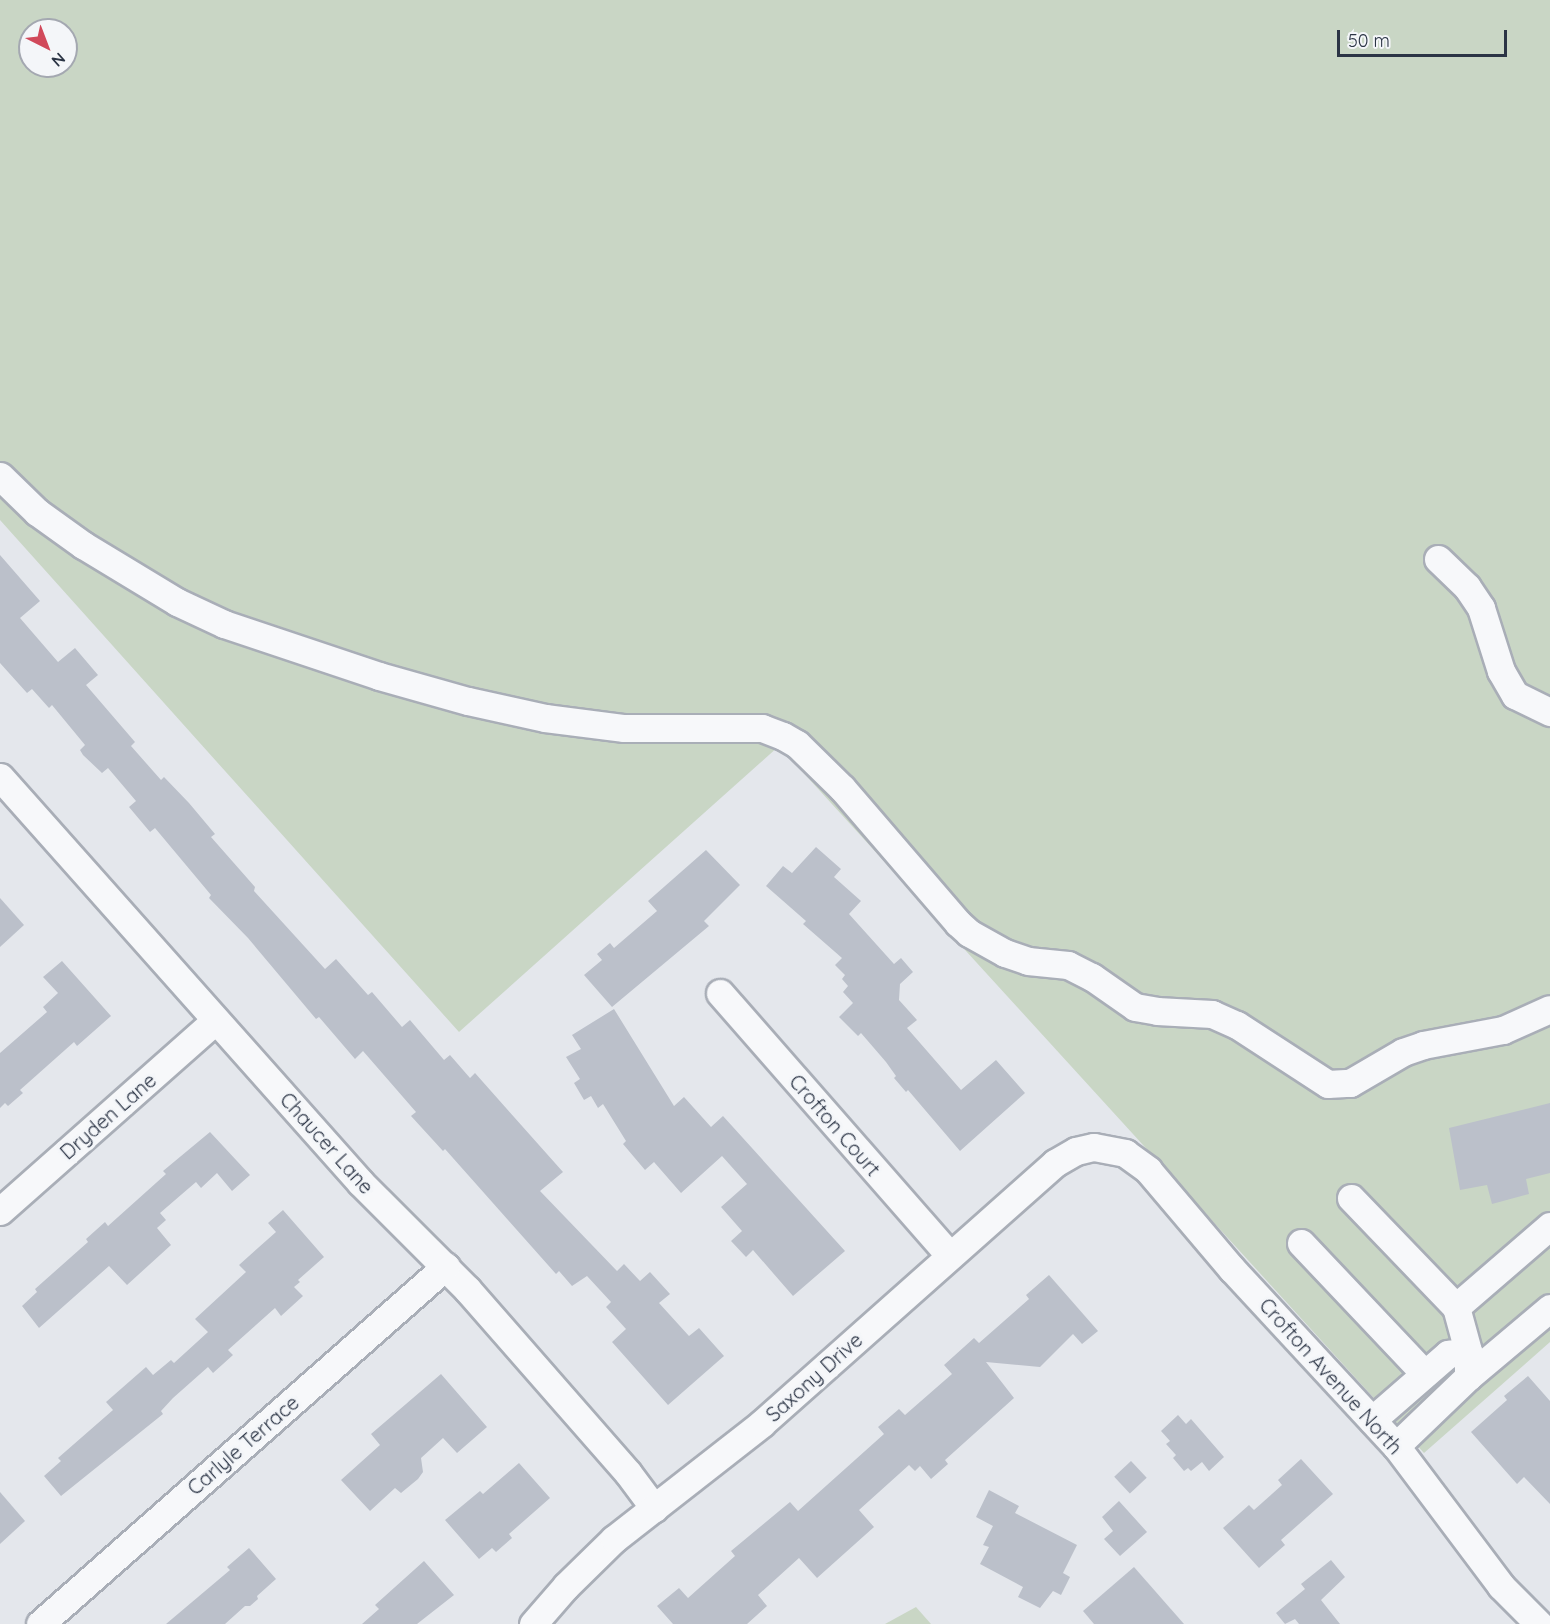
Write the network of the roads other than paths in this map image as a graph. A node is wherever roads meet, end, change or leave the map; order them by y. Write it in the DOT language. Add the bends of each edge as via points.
graph roads {
  1 [pos="0,476"];
  2 [pos="1438,559"];
  3 [pos="1550,712"];
  4 [pos="0,777"];
  5 [pos="720,993"];
  6 [pos="1550,1009"];
  7 [pos="216,1020"];
  8 [pos="1503,1030"];
  9 [pos="1550,1031"];
  10 [pos="1105,1149"];
  11 [pos="1351,1198"];
  12 [pos="0,1211"];
  13 [pos="1550,1226"];
  14 [pos="1302,1243"];
  15 [pos="950,1256"];
  16 [pos="446,1266"];
  17 [pos="1456,1307"];
  18 [pos="1550,1308"];
  19 [pos="1468,1364"];
  20 [pos="1425,1374"];
  21 [pos="1372,1420"];
  22 [pos="1396,1446"];
  23 [pos="654,1508"];
  24 [pos="1542,1620"];
  25 [pos="40,1624"];
  26 [pos="533,1624"];
  1 -- 8 [label="street" via="37,512 83,545 177,602 224,624 379,676 545,718 624,728 762,728 783,736 797,744 842,788 969,933 1028,962 1068,965 1135,1007 1212,1014 1237,1025 1328,1084 1350,1083 1403,1052 1423,1045"];
  2 -- 3 [label="street" via="1467,586 1481,608 1501,671 1515,694"];
  4 -- 7 [label="street, Chaucer Lane"];
  5 -- 15 [label="street, Crofton Court"];
  6 -- 8 [label="street"];
  7 -- 12 [label="street, Dryden Lane"];
  7 -- 16 [label="street, Chaucer Lane" via="361,1183"];
  8 -- 9 [label="street"];
  10 -- 15 [label="street, Saxony Drive" via="1076,1151 1055,1163"];
  10 -- 21 [label="street, Crofton Avenue North" via="1125,1153 1148,1170 1232,1269"];
  11 -- 17 [label="street"];
  13 -- 17 [label="street"];
  14 -- 20 [label="street"];
  15 -- 23 [label="street, Saxony Drive" via="761,1424"];
  16 -- 23 [label="street, Chaucer Lane" via="628,1473"];
  16 -- 25 [label="street, Carlyle Terrace"];
  17 -- 19 [label="street"];
  18 -- 19 [label="street"];
  19 -- 20 [label="street" via="1448,1354"];
  19 -- 22 [label="street"];
  20 -- 21 [label="street"];
  21 -- 22 [label="street, Crofton Avenue North"];
  22 -- 24 [label="street, Crofton Avenue North" via="1501,1586"];
  23 -- 26 [label="street, Saxony Drive" via="614,1539"];
}
